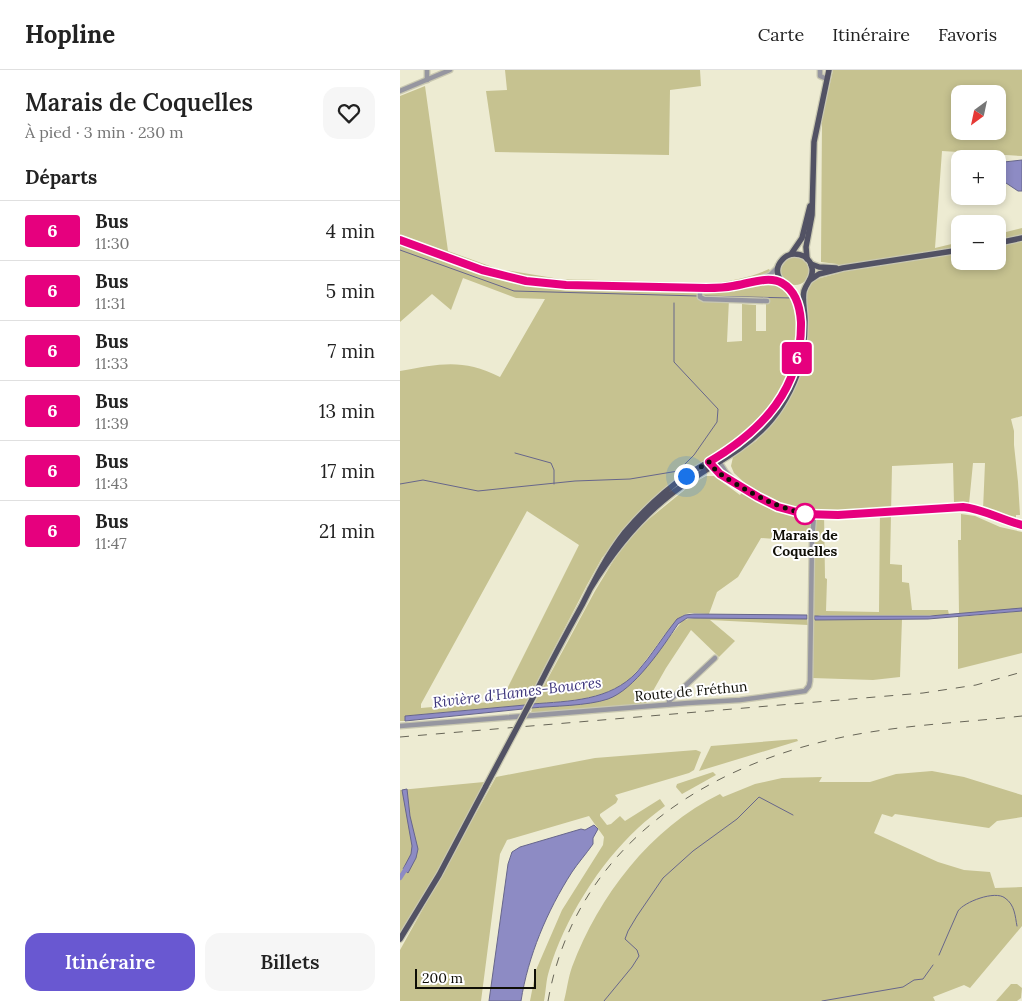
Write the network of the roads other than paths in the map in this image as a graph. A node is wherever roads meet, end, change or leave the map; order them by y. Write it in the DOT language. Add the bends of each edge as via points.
graph roads {
  1 [pos="427,70"];
  2 [pos="450,70"];
  3 [pos="820,70"];
  4 [pos="828,70"];
  5 [pos="827,79"];
  6 [pos="427,80"];
  7 [pos="400,91"];
  8 [pos="812,194"];
  9 [pos="1022,238"];
  10 [pos="400,240"];
  11 [pos="1006,241"];
  12 [pos="951,251"];
  13 [pos="791,254"];
  14 [pos="809,261"];
  15 [pos="778,266"];
  16 [pos="843,268"];
  17 [pos="752,282"];
  18 [pos="808,282"];
  19 [pos="784,285"];
  20 [pos="700,293"];
  21 [pos="767,301"];
  22 [pos="718,460"];
  23 [pos="710,464"];
  24 [pos="746,490"];
  25 [pos="814,515"];
  26 [pos="1022,525"];
  27 [pos="714,658"];
  28 [pos="669,704"];
  29 [pos="400,726"];
  30 [pos="400,939"];
  1 -- 6 [label="street"];
  2 -- 6 [label="street"];
  3 -- 5 [label="street" via="820,76"];
  4 -- 5 [label="main road"];
  5 -- 8 [label="main road" via="813,146"];
  6 -- 7 [label="street"];
  8 -- 13 [label="main road" via="803,234"];
  8 -- 14 [label="main road" via="812,219 806,250"];
  9 -- 11 [label="main road"];
  10 -- 20 [label="street" via="482,270 526,281"];
  12 -- 16 [label="main road"];
  13 -- 14 [label="main road" via="800,254"];
  13 -- 15 [label="main road"];
  14 -- 16 [label="main road" via="820,267"];
  14 -- 18 [label="main road" via="812,271"];
  15 -- 17 [label="street" via="770,275"];
  15 -- 19 [label="main road"];
  16 -- 18 [label="main road" via="820,274"];
  17 -- 19 [label="street" via="770,280"];
  17 -- 20 [label="street"];
  18 -- 19 [label="main road" via="797,289"];
  18 -- 22 [label="main road" via="803,295 803,351 788,394 759,434"];
  19 -- 22 [label="main road" via="797,298 800,317 799,350 793,373 776,406"];
  20 -- 21 [label="street" via="705,300"];
  22 -- 23 [label="main road"];
  22 -- 24 [label="street" via="730,477"];
  23 -- 24 [label="street"];
  23 -- 30 [label="main road, bridge" via="672,487 636,520 609,555 439,875"];
  24 -- 25 [label="street" via="778,507"];
  25 -- 26 [label="street" via="963,507"];
  25 -- 28 [label="street, Route de Fréthun" via="808,688 800,692 740,700"];
  27 -- 28 [label="street"];
  28 -- 29 [label="street, Route de Fréthun"];
}
